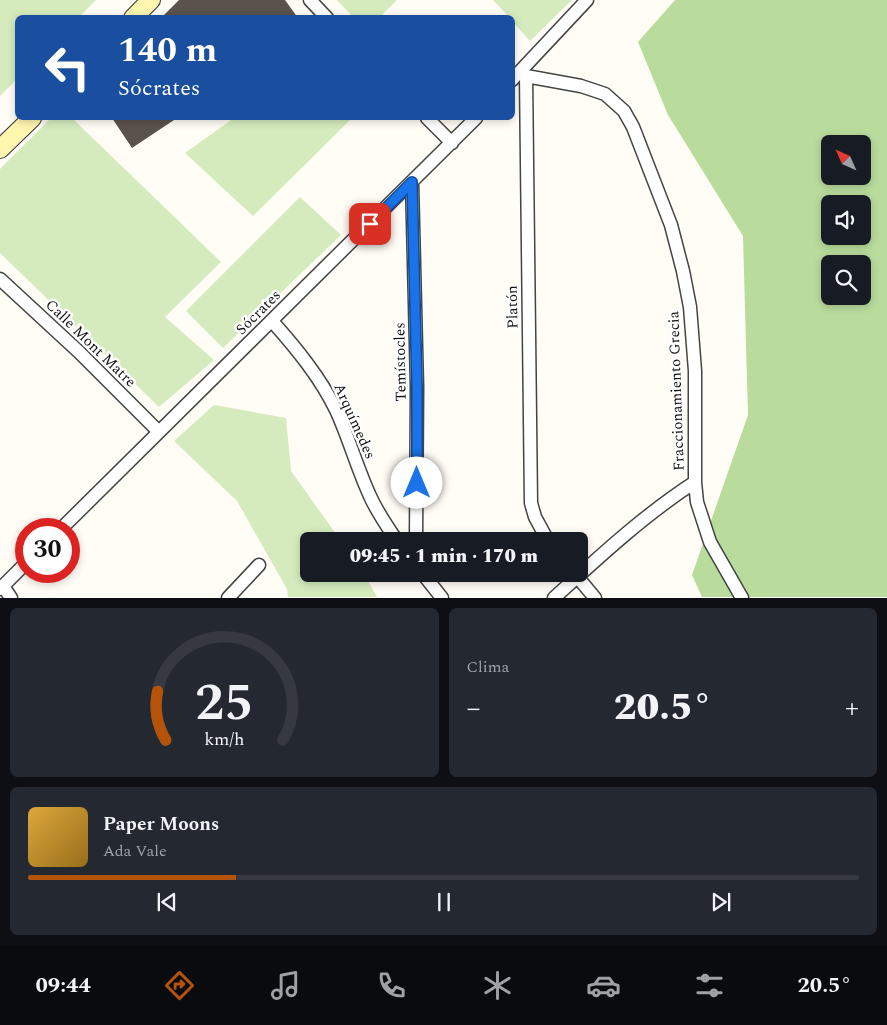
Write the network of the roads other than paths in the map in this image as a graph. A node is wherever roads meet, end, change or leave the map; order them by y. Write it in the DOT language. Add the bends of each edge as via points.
graph roads {
  1 [pos="150,0"];
  2 [pos="310,0"];
  3 [pos="588,0"];
  4 [pos="136,15"];
  5 [pos="325,15"];
  6 [pos="520,76"];
  7 [pos="30,120"];
  8 [pos="429,120"];
  9 [pos="474,120"];
  10 [pos="452,143"];
  11 [pos="0,150"];
  12 [pos="412,182"];
  13 [pos="0,279"];
  14 [pos="272,320"];
  15 [pos="159,432"];
  16 [pos="695,482"];
  17 [pos="72,518"];
  18 [pos="391,532"];
  19 [pos="416,532"];
  20 [pos="543,532"];
  21 [pos="259,565"];
  22 [pos="588,565"];
  23 [pos="15,574"];
  24 [pos="429,582"];
  25 [pos="569,582"];
  26 [pos="582,582"];
  27 [pos="1,588"];
  28 [pos="12,598"];
  29 [pos="228,598"];
  30 [pos="442,598"];
  31 [pos="554,598"];
  32 [pos="595,598"];
  33 [pos="742,598"];
  1 -- 4 [label="street"];
  2 -- 5 [label="street"];
  3 -- 6 [label="street"];
  6 -- 16 [label="street, Fraccionamiento Grecia" via="580,86 605,94 624,111 633,127 671,225 690,307 695,371"];
  6 -- 20 [label="street, Platón" via="531,503"];
  7 -- 11 [label="street"];
  8 -- 10 [label="street"];
  9 -- 10 [label="street, Sócrates"];
  10 -- 12 [label="street, Sócrates"];
  12 -- 14 [label="street, Sócrates"];
  12 -- 19 [label="street, Temístocles" via="417,387"];
  13 -- 15 [label="street, Calle Mont Matre"];
  14 -- 15 [label="street, Sócrates"];
  14 -- 18 [label="street, Arquímedes" via="321,383 336,410 369,495"];
  15 -- 17 [label="street, Sócrates"];
  16 -- 22 [label="street"];
  16 -- 33 [label="street, Fraccionamiento Grecia" via="697,502 710,542"];
  21 -- 29 [label="street"];
  23 -- 27 [label="street"];
  24 -- 30 [label="street"];
  25 -- 31 [label="street"];
  26 -- 32 [label="street"];
  27 -- 28 [label="street"];
}
